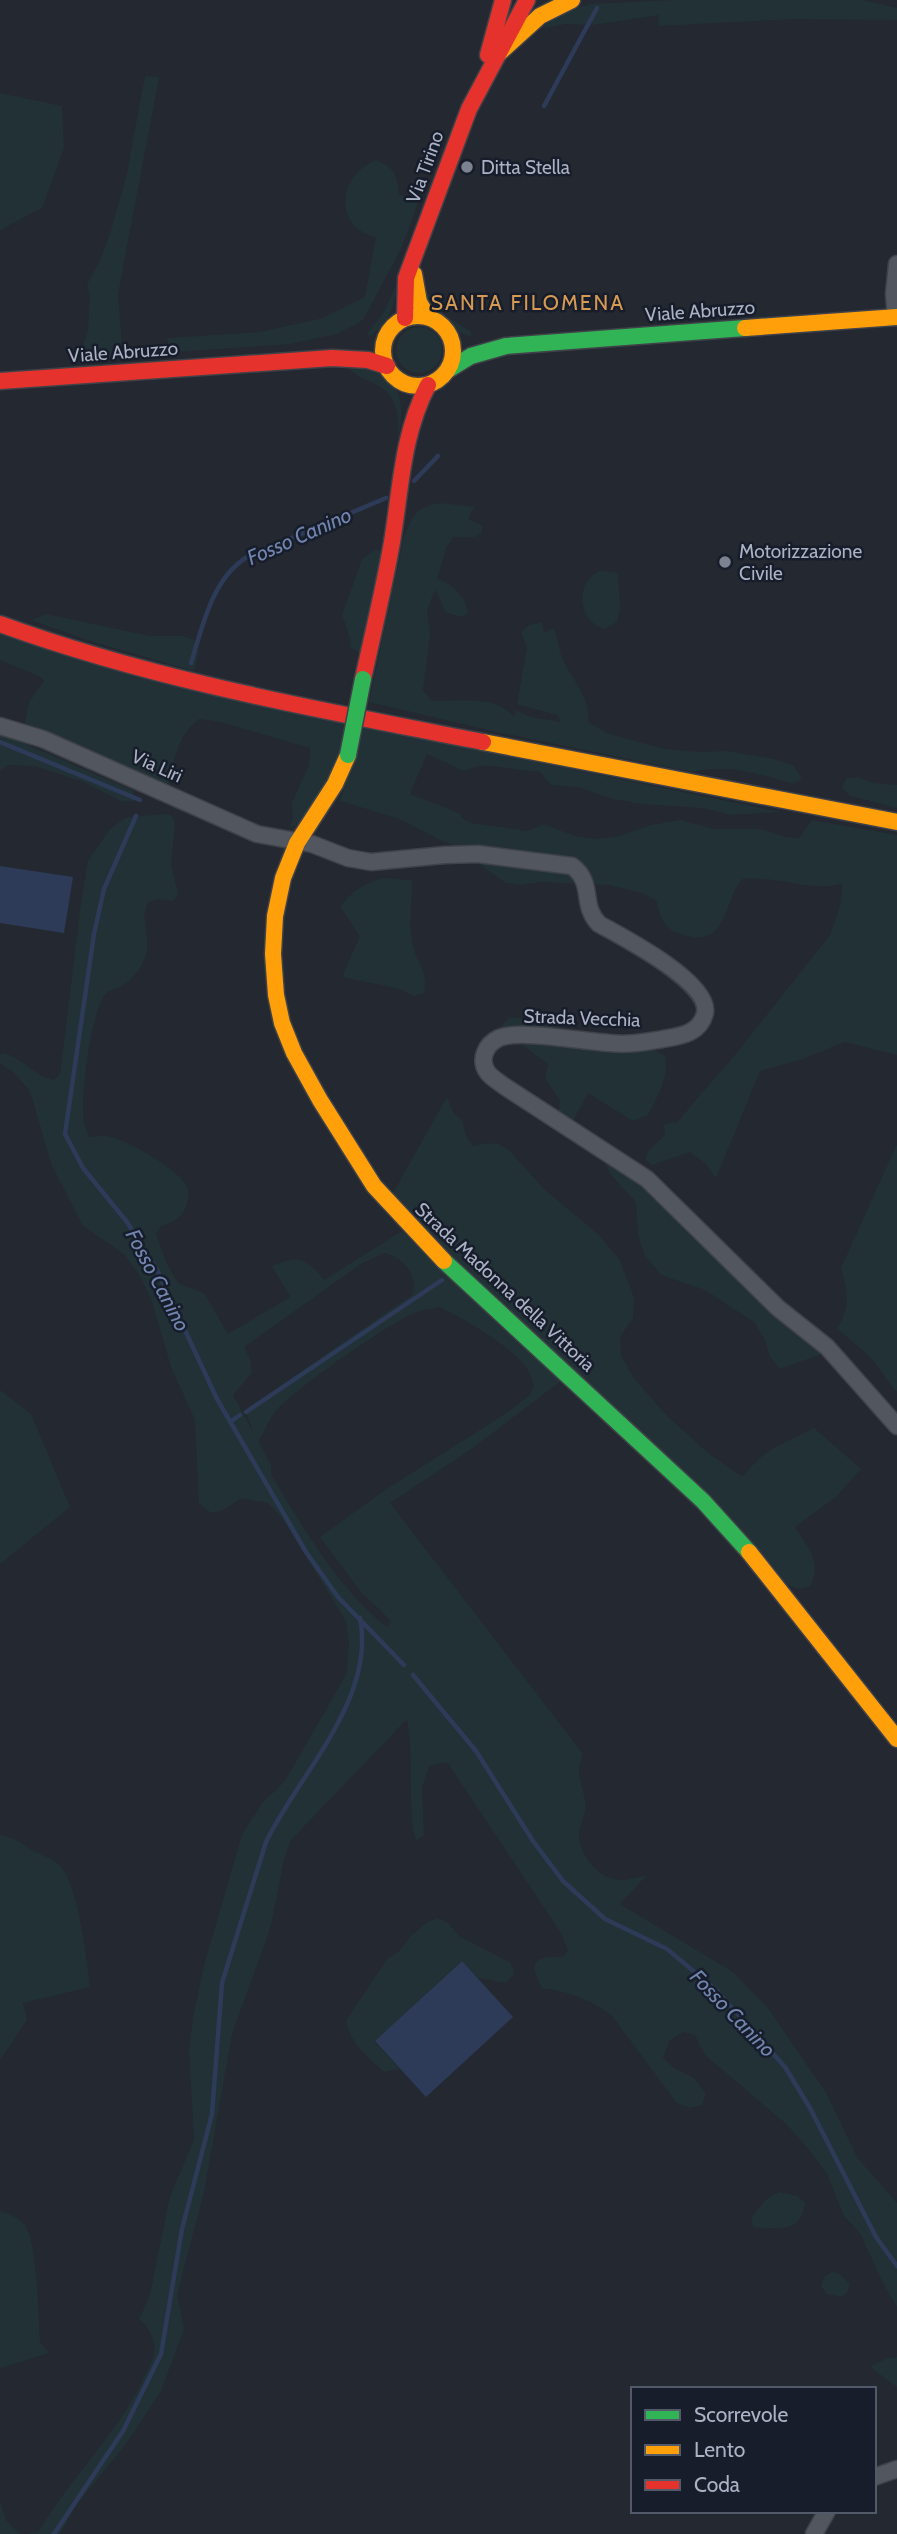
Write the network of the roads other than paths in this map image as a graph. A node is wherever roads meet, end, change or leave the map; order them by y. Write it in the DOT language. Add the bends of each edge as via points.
graph roads {
  1 [pos="503,0"];
  2 [pos="527,0"];
  3 [pos="572,0"];
  4 [pos="496,56"];
  5 [pos="479,88"];
  6 [pos="413,261"];
  7 [pos="897,264"];
  8 [pos="428,317"];
  9 [pos="896,317"];
  10 [pos="405,318"];
  11 [pos="450,335"];
  12 [pos="386,338"];
  13 [pos="506,346"];
  14 [pos="332,358"];
  15 [pos="387,366"];
  16 [pos="448,370"];
  17 [pos="0,381"];
  18 [pos="409,385"];
  19 [pos="428,385"];
  20 [pos="410,423"];
  21 [pos="0,624"];
  22 [pos="0,726"];
  23 [pos="897,822"];
  24 [pos="297,843"];
  25 [pos="897,1426"];
  26 [pos="897,1739"];
  27 [pos="897,2469"];
  28 [pos="876,2476"];
  29 [pos="826,2513"];
  30 [pos="814,2534"];
  1 -- 5 [label="main road, Via Tirino"];
  2 -- 4 [label="main road, Via Tirino"];
  3 -- 4 [label="main road" via="543,13"];
  4 -- 5 [label="main road, Via Tirino"];
  5 -- 6 [label="main road, Via Tirino"];
  6 -- 8 [label="main road, Via Tirino" via="416,292"];
  6 -- 10 [label="main road, Via Tirino" via="406,278"];
  7 -- 9 [label="street"];
  8 -- 10 [label="main road"];
  8 -- 11 [label="main road"];
  9 -- 13 [label="main road, Viale Abruzzo"];
  10 -- 12 [label="main road"];
  11 -- 13 [label="main road, Viale Abruzzo"];
  11 -- 16 [label="main road" via="453,359"];
  12 -- 14 [label="main road, Viale Abruzzo"];
  12 -- 15 [label="main road"];
  13 -- 16 [label="main road, Viale Abruzzo" via="471,356"];
  14 -- 15 [label="main road, Viale Abruzzo"];
  14 -- 17 [label="main road, Viale Abruzzo"];
  15 -- 18 [label="main road"];
  16 -- 19 [label="main road"];
  18 -- 19 [label="main road"];
  18 -- 20 [label="main road, Strada Madonna della Vittoria"];
  19 -- 20 [label="main road, Strada Madonna della Vittoria"];
  20 -- 24 [label="main road, Strada Madonna della Vittoria, bridge" via="392,542 348,755 335,785"];
  21 -- 23 [label="main road" via="65,647 211,685"];
  22 -- 24 [label="street, Via Liri" via="43,739 257,834"];
  24 -- 25 [label="street, Strada Vecchia" via="371,862 478,854 572,866 581,872 592,917 698,991 706,1010 702,1021 686,1035 637,1043 499,1038 484,1054 487,1072 647,1179 778,1308 827,1347"];
  24 -- 26 [label="main road, Strada Madonna della Vittoria" via="275,916 274,975 282,1023 320,1100 374,1186 429,1247 703,1501 747,1549"];
  27 -- 28 [label="street"];
  29 -- 30 [label="street"];
}
